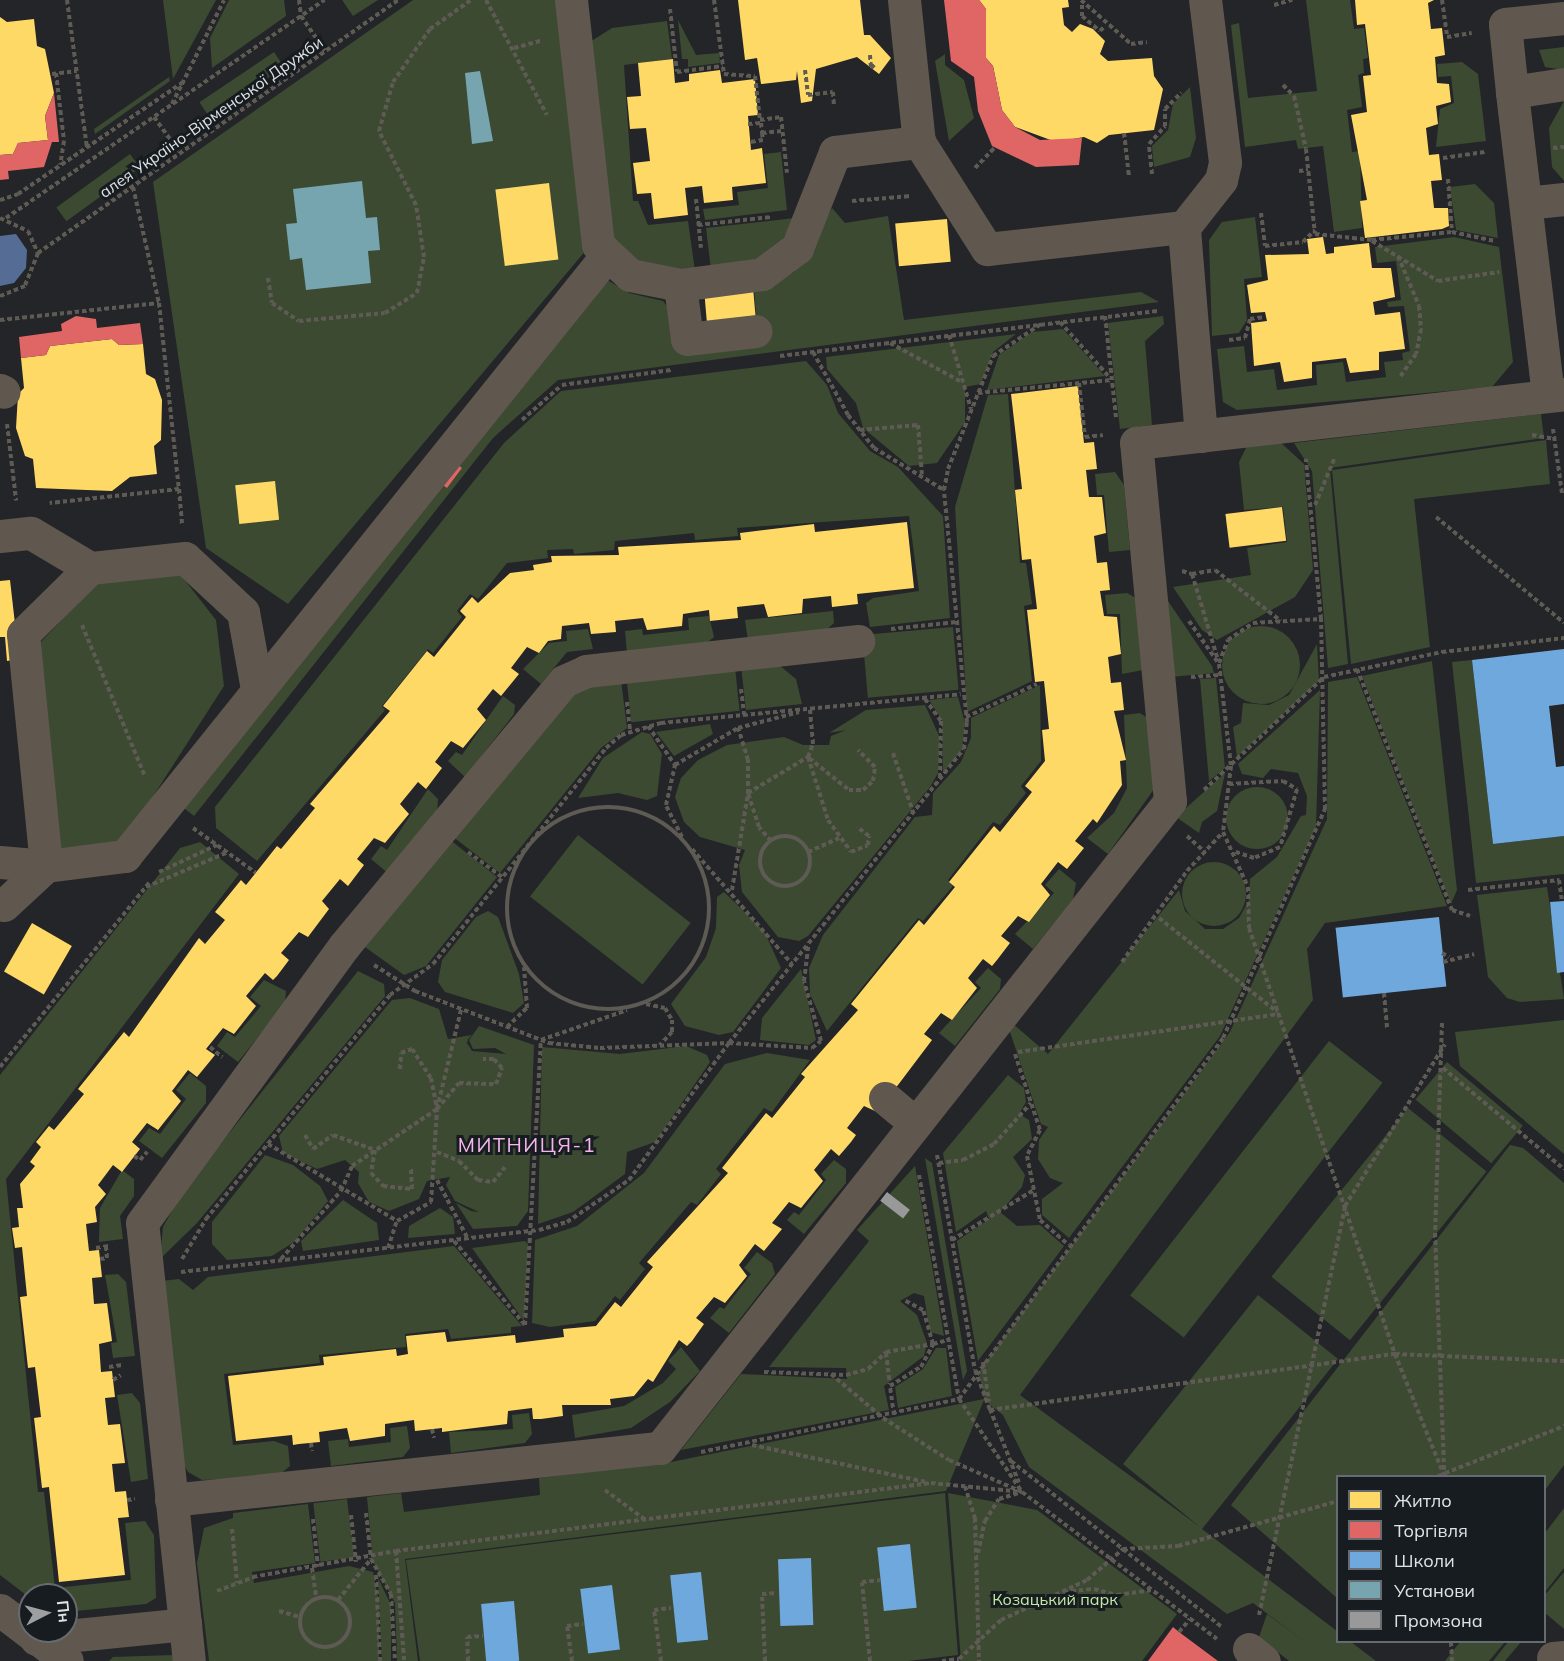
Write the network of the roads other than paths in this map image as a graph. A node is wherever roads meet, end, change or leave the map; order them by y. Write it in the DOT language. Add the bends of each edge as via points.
graph roads {
  1 [pos="571,0"];
  2 [pos="904,0"];
  3 [pos="1205,0"];
  4 [pos="1564,18"];
  5 [pos="1564,84"];
  6 [pos="1512,92"];
  7 [pos="919,142"];
  8 [pos="1564,199"];
  9 [pos="1526,204"];
  10 [pos="1184,227"];
  11 [pos="607,255"];
  12 [pos="692,283"];
  13 [pos="762,344"];
  14 [pos="1556,395"];
  15 [pos="1201,436"];
  16 [pos="0,536"];
  17 [pos="90,568"];
  18 [pos="868,636"];
  19 [pos="257,689"];
  20 [pos="0,862"];
  21 [pos="46,866"];
  22 [pos="4,905"];
  23 [pos="885,1098"];
  24 [pos="916,1124"];
  25 [pos="171,1500"];
  26 [pos="0,1610"];
  27 [pos="18,1624"];
  28 [pos="185,1624"];
  29 [pos="78,1635"];
  30 [pos="42,1643"];
  31 [pos="67,1661"];
  32 [pos="189,1661"];
  1 -- 11 [label="lane" via="598,245"];
  2 -- 7 [label="lane"];
  3 -- 10 [label="lane" via="1225,162 1221,180"];
  4 -- 6 [label="lane" via="1504,24"];
  5 -- 6 [label="lane"];
  6 -- 9 [label="lane"];
  7 -- 10 [label="lane" via="987,249"];
  7 -- 12 [label="lane" via="835,152 796,248 785,260 762,274"];
  8 -- 9 [label="lane"];
  9 -- 14 [label="lane"];
  10 -- 15 [label="lane"];
  11 -- 12 [label="lane" via="630,275"];
  11 -- 19 [label="lane"];
  12 -- 13 [label="lane" via="687,339"];
  14 -- 15 [label="lane"];
  15 -- 24 [label="lane" via="1136,443 1170,801"];
  16 -- 17 [label="lane" via="31,533"];
  17 -- 19 [label="lane" via="185,558 243,612"];
  17 -- 21 [label="lane" via="23,634"];
  18 -- 25 [label="lane" via="586,671 564,681 344,946 142,1223"];
  19 -- 21 [label="lane" via="125,856"];
  20 -- 21 [label="lane"];
  21 -- 22 [label="lane"];
  23 -- 24 [label="lane"];
  24 -- 25 [label="lane" via="660,1448"];
  25 -- 28 [label="lane"];
  26 -- 27 [label="lane"];
  28 -- 29 [label="lane"];
  28 -- 32 [label="lane"];
  30 -- 31 [label="lane"];
}
